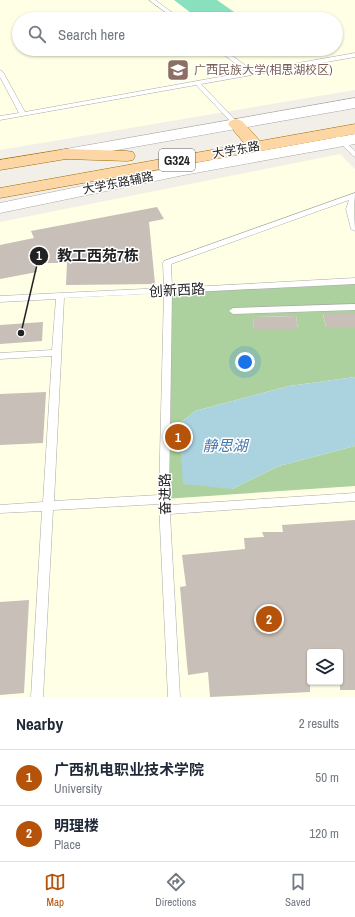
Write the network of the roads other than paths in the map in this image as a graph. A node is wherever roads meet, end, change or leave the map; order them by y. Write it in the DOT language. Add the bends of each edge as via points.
graph roads {
  1 [pos="152,0"];
  2 [pos="168,12"];
  3 [pos="355,55"];
  4 [pos="229,56"];
  5 [pos="0,72"];
  6 [pos="252,73"];
  7 [pos="197,83"];
  8 [pos="355,103"];
  9 [pos="23,114"];
  10 [pos="355,116"];
  11 [pos="0,118"];
  12 [pos="355,129"];
  13 [pos="246,135"];
  14 [pos="344,138"];
  15 [pos="66,154"];
  16 [pos="355,155"];
  17 [pos="127,156"];
  18 [pos="0,165"];
  19 [pos="0,178"];
  20 [pos="0,193"];
  21 [pos="355,195"];
  22 [pos="26,202"];
  23 [pos="0,204"];
  24 [pos="0,208"];
  25 [pos="355,229"];
  26 [pos="355,281"];
  27 [pos="168,290"];
  28 [pos="60,296"];
  29 [pos="0,299"];
  30 [pos="355,307"];
  31 [pos="233,311"];
  32 [pos="57,352"];
  33 [pos="0,356"];
  34 [pos="355,497"];
  35 [pos="164,505"];
  36 [pos="48,506"];
  37 [pos="0,509"];
  38 [pos="37,697"];
  39 [pos="174,697"];
  1 -- 2 [label="lane"];
  3 -- 6 [label="lane"];
  4 -- 6 [label="lane"];
  5 -- 9 [label="lane"];
  6 -- 7 [label="lane"];
  7 -- 9 [label="lane"];
  7 -- 13 [label="lane"];
  8 -- 13 [label="street"];
  9 -- 11 [label="lane"];
  10 -- 13 [label="main road, 大学东路 / G324"];
  12 -- 14 [label="main road, 大学东路 / G324"];
  13 -- 14 [label="main road, 大学东路 / G324"];
  13 -- 15 [label="street"];
  13 -- 17 [label="main road, 大学东路 / G324"];
  13 -- 20 [label="main road, 大学东路 / G324"];
  14 -- 16 [label="lane"];
  14 -- 22 [label="street, 大学东路辅路"];
  15 -- 17 [label="main road"];
  15 -- 18 [label="main road"];
  17 -- 19 [label="main road, 大学东路 / G324"];
  21 -- 25 [label="lane" via="350,209"];
  21 -- 27 [label="lane, 奋进路" via="167,263"];
  22 -- 23 [label="main road"];
  22 -- 24 [label="street, 大学东路辅路"];
  26 -- 27 [label="lane, 创新西路"];
  27 -- 28 [label="lane, 创新西路"];
  27 -- 35 [label="lane, 奋进路"];
  28 -- 29 [label="lane, 创新西路"];
  28 -- 32 [label="lane"];
  30 -- 31 [label="lane"];
  32 -- 33 [label="lane"];
  32 -- 36 [label="lane"];
  34 -- 35 [label="lane"];
  35 -- 36 [label="lane"];
  35 -- 39 [label="lane, 奋进路"];
  36 -- 37 [label="lane"];
  36 -- 38 [label="lane"];
}
